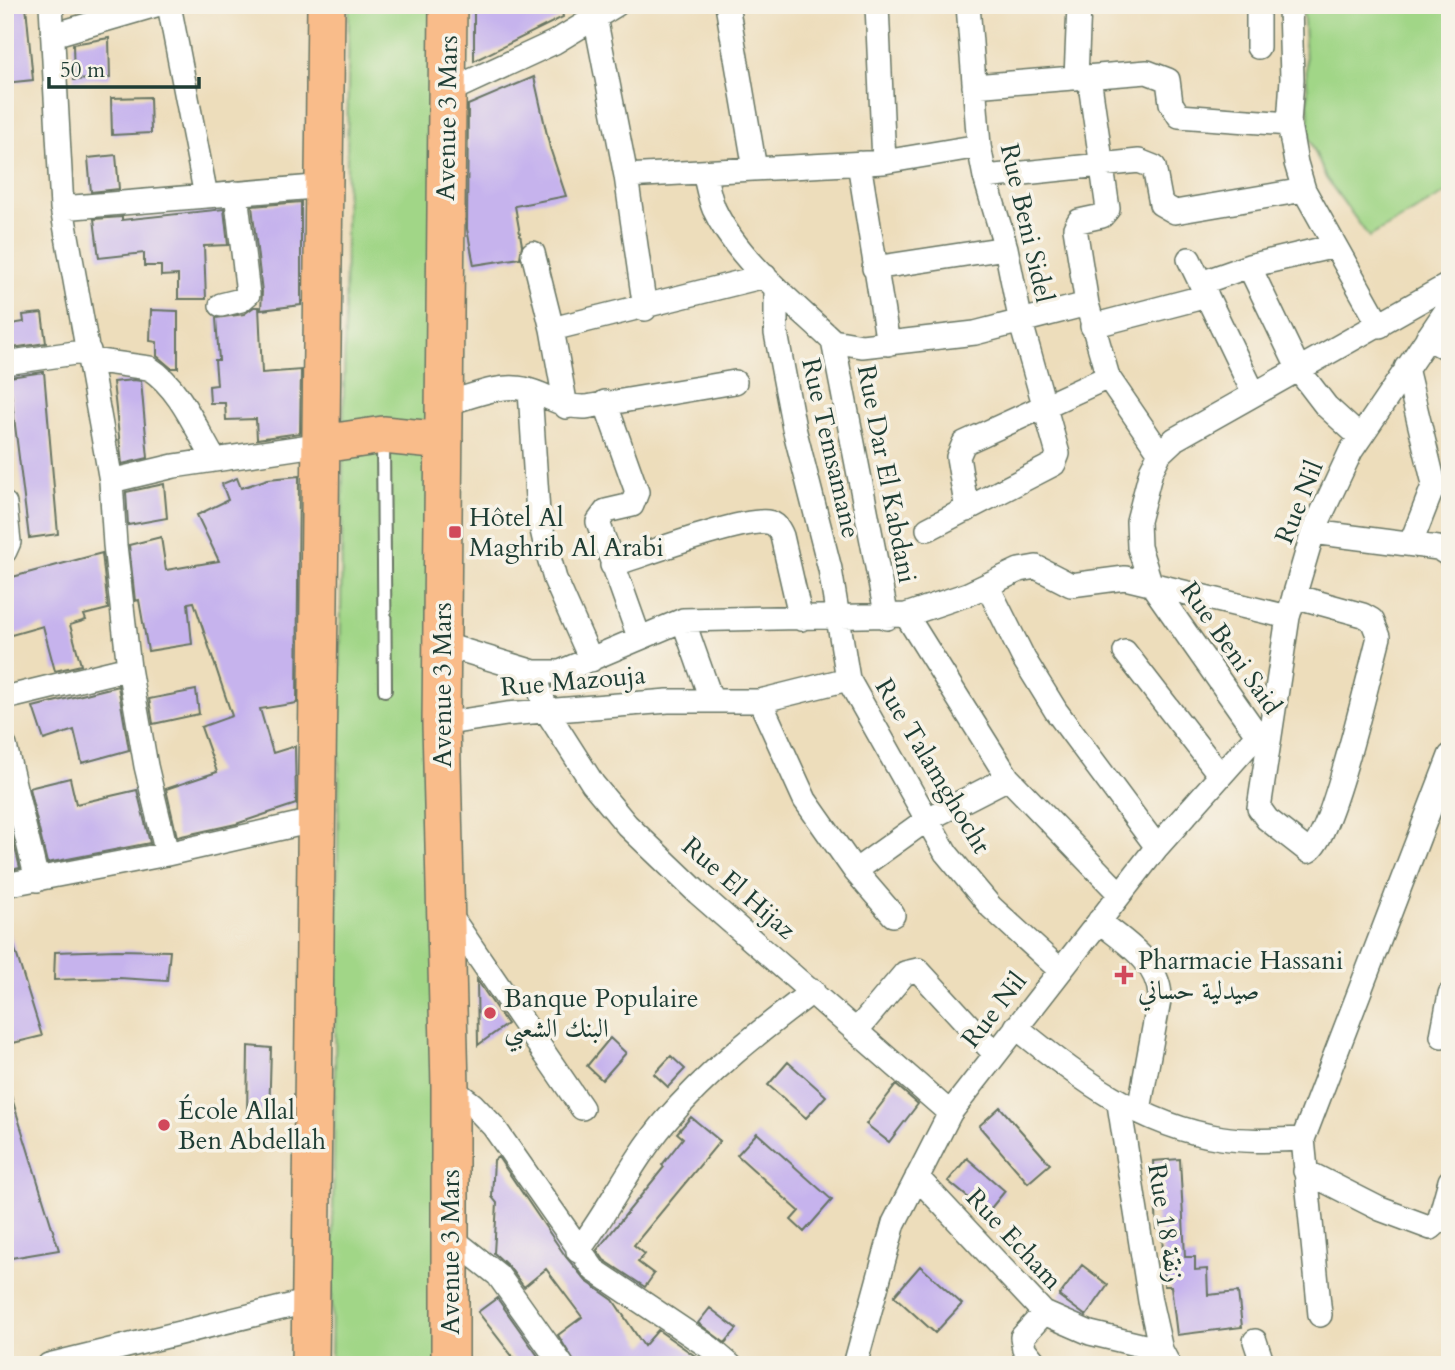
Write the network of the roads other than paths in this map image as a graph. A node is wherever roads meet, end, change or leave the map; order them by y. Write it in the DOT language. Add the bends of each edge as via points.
graph roads {
  1 [pos="51,5"];
  2 [pos="156,5"];
  3 [pos="169,5"];
  4 [pos="326,5"];
  5 [pos="448,5"];
  6 [pos="616,5"];
  7 [pos="727,5"];
  8 [pos="877,5"];
  9 [pos="968,5"];
  10 [pos="1079,5"];
  11 [pos="1258,5"];
  12 [pos="1290,5"];
  13 [pos="593,11"];
  14 [pos="53,35"];
  15 [pos="1258,47"];
  16 [pos="1083,77"];
  17 [pos="974,86"];
  18 [pos="447,92"];
  19 [pos="1289,124"];
  20 [pos="979,146"];
  21 [pos="884,162"];
  22 [pos="859,163"];
  23 [pos="1100,163"];
  24 [pos="755,169"];
  25 [pos="704,172"];
  26 [pos="625,176"];
  27 [pos="985,177"];
  28 [pos="326,186"];
  29 [pos="1304,190"];
  30 [pos="236,194"];
  31 [pos="206,196"];
  32 [pos="62,208"];
  33 [pos="1335,246"];
  34 [pos="1006,248"];
  35 [pos="533,253"];
  36 [pos="1189,259"];
  37 [pos="1249,266"];
  38 [pos="874,268"];
  39 [pos="771,282"];
  40 [pos="1450,284"];
  41 [pos="1204,289"];
  42 [pos="221,305"];
  43 [pos="1450,305"];
  44 [pos="645,309"];
  45 [pos="1089,315"];
  46 [pos="1021,323"];
  47 [pos="1380,326"];
  48 [pos="552,329"];
  49 [pos="1427,338"];
  50 [pos="833,341"];
  51 [pos="888,344"];
  52 [pos="1450,350"];
  53 [pos="90,356"];
  54 [pos="5,363"];
  55 [pos="1406,368"];
  56 [pos="1300,372"];
  57 [pos="1108,377"];
  58 [pos="735,382"];
  59 [pos="530,391"];
  60 [pos="1254,392"];
  61 [pos="605,402"];
  62 [pos="444,404"];
  63 [pos="1043,405"];
  64 [pos="566,407"];
  65 [pos="383,435"];
  66 [pos="1360,437"];
  67 [pos="444,441"];
  68 [pos="322,444"];
  69 [pos="1160,453"];
  70 [pos="215,459"];
  71 [pos="111,481"];
  72 [pos="1441,497"];
  73 [pos="5,504"];
  74 [pos="967,510"];
  75 [pos="928,528"];
  76 [pos="1313,532"];
  77 [pos="1411,543"];
  78 [pos="5,551"];
  79 [pos="1450,555"];
  80 [pos="612,565"];
  81 [pos="1150,582"];
  82 [pos="987,585"];
  83 [pos="1291,607"];
  84 [pos="896,617"];
  85 [pos="802,619"];
  86 [pos="838,619"];
  87 [pos="683,621"];
  88 [pos="639,636"];
  89 [pos="442,644"];
  90 [pos="1125,652"];
  91 [pos="591,660"];
  92 [pos="129,668"];
  93 [pos="534,672"];
  94 [pos="848,679"];
  95 [pos="385,690"];
  96 [pos="5,698"];
  97 [pos="711,699"];
  98 [pos="760,701"];
  99 [pos="547,712"];
  100 [pos="442,724"];
  101 [pos="1262,741"];
  102 [pos="5,746"];
  103 [pos="1450,756"];
  104 [pos="1220,775"];
  105 [pos="1008,778"];
  106 [pos="317,820"];
  107 [pos="926,820"];
  108 [pos="1157,847"];
  109 [pos="167,854"];
  110 [pos="855,871"];
  111 [pos="37,880"];
  112 [pos="5,885"];
  113 [pos="1120,894"];
  114 [pos="446,908"];
  115 [pos="893,915"];
  116 [pos="1099,920"];
  117 [pos="1060,970"];
  118 [pos="813,991"];
  119 [pos="1450,994"];
  120 [pos="1016,1027"];
  121 [pos="857,1030"];
  122 [pos="1442,1036"];
  123 [pos="995,1054"];
  124 [pos="450,1087"];
  125 [pos="1129,1107"];
  126 [pos="582,1108"];
  127 [pos="950,1113"];
  128 [pos="1303,1139"];
  129 [pos="1305,1171"];
  130 [pos="917,1177"];
  131 [pos="1450,1181"];
  132 [pos="450,1237"];
  133 [pos="578,1251"];
  134 [pos="310,1301"];
  135 [pos="1044,1313"];
  136 [pos="1320,1315"];
  137 [pos="1255,1341"];
  138 [pos="1165,1358"];
  139 [pos="49,1365"];
  140 [pos="310,1365"];
  141 [pos="450,1365"];
  142 [pos="562,1365"];
  143 [pos="730,1365"];
  144 [pos="855,1365"];
  145 [pos="1037,1365"];
  146 [pos="1263,1365"];
  1 -- 14 [label="street"];
  2 -- 14 [label="street"];
  3 -- 31 [label="street"];
  4 -- 28 [label="main road"];
  5 -- 18 [label="main road, Avenue 3 Mars"];
  6 -- 13 [label="street"];
  7 -- 24 [label="street"];
  8 -- 21 [label="street"];
  9 -- 17 [label="street, Rue Beni Sidel"];
  10 -- 16 [label="street"];
  11 -- 15 [label="street"];
  12 -- 19 [label="street"];
  13 -- 18 [label="street" via="555,42"];
  13 -- 26 [label="street"];
  14 -- 32 [label="street"];
  16 -- 17 [label="street"];
  16 -- 19 [label="street" via="1154,73 1168,80 1171,103 1179,116"];
  16 -- 23 [label="street"];
  17 -- 20 [label="street, Rue Beni Sidel"];
  18 -- 62 [label="main road, Avenue 3 Mars"];
  19 -- 29 [label="street"];
  20 -- 21 [label="street"];
  20 -- 27 [label="street, Rue Beni Sidel"];
  21 -- 22 [label="street"];
  22 -- 24 [label="street"];
  22 -- 38 [label="street"];
  23 -- 27 [label="street"];
  23 -- 29 [label="street" via="1151,164 1157,170 1161,204 1175,212"];
  23 -- 45 [label="street" via="1108,209 1102,216 1079,221 1075,228"];
  24 -- 25 [label="street"];
  25 -- 26 [label="street"];
  25 -- 39 [label="street" via="721,221"];
  26 -- 44 [label="street"];
  27 -- 34 [label="street, Rue Beni Sidel"];
  28 -- 30 [label="street"];
  28 -- 68 [label="main road"];
  29 -- 33 [label="street"];
  30 -- 31 [label="street"];
  30 -- 42 [label="street" via="247,294"];
  31 -- 32 [label="street"];
  32 -- 53 [label="street"];
  33 -- 37 [label="street"];
  33 -- 47 [label="street"];
  34 -- 38 [label="street"];
  34 -- 46 [label="street, Rue Beni Sidel"];
  35 -- 48 [label="street"];
  36 -- 41 [label="street"];
  37 -- 41 [label="street"];
  37 -- 56 [label="street"];
  38 -- 51 [label="street"];
  39 -- 44 [label="street"];
  39 -- 50 [label="street"];
  39 -- 86 [label="street, Rue Temsamane" via="794,428"];
  40 -- 47 [label="street"];
  41 -- 45 [label="street"];
  41 -- 60 [label="street"];
  43 -- 49 [label="street, Rue Nil"];
  44 -- 48 [label="street"];
  45 -- 46 [label="street"];
  45 -- 57 [label="street"];
  46 -- 51 [label="street"];
  46 -- 63 [label="street, Rue Beni Sidel"];
  47 -- 56 [label="street"];
  48 -- 64 [label="street"];
  49 -- 52 [label="street"];
  49 -- 55 [label="street, Rue Nil"];
  50 -- 51 [label="street" via="851,346"];
  50 -- 84 [label="street, Rue Dar El Kabdani"];
  53 -- 54 [label="street"];
  53 -- 70 [label="street" via="157,373"];
  53 -- 71 [label="street"];
  55 -- 66 [label="street, Rue Nil"];
  55 -- 72 [label="street"];
  56 -- 60 [label="street"];
  56 -- 66 [label="street" via="1326,406"];
  57 -- 63 [label="street"];
  57 -- 69 [label="street"];
  58 -- 61 [label="street"];
  59 -- 62 [label="street" via="510,388"];
  59 -- 64 [label="street"];
  59 -- 91 [label="street" via="538,513 555,579"];
  60 -- 69 [label="street" via="1175,439"];
  61 -- 64 [label="street"];
  61 -- 80 [label="street" via="637,492 632,505 598,518"];
  62 -- 67 [label="main road, Avenue 3 Mars"];
  63 -- 74 [label="street" via="971,438 959,449"];
  63 -- 74 [label="street, Rue Beni Sidel" via="1056,448 1054,464"];
  65 -- 67 [label="main road"];
  65 -- 68 [label="main road"];
  65 -- 95 [label="lane"];
  66 -- 76 [label="street, Rue Nil"];
  67 -- 89 [label="main road, Avenue 3 Mars"];
  68 -- 70 [label="street"];
  68 -- 106 [label="main road"];
  69 -- 81 [label="street, Rue Beni Said" via="1138,521 1139,547"];
  70 -- 71 [label="street"];
  71 -- 92 [label="street"];
  72 -- 77 [label="street"];
  73 -- 78 [label="street" via="9,542"];
  74 -- 75 [label="street"];
  76 -- 77 [label="street"];
  76 -- 83 [label="street, Rue Nil"];
  77 -- 79 [label="street"];
  80 -- 85 [label="street" via="743,525 770,522 782,536"];
  80 -- 88 [label="street"];
  81 -- 82 [label="street" via="1109,579 1070,585 1036,567"];
  81 -- 83 [label="street"];
  81 -- 101 [label="street, Rue Beni Said"];
  82 -- 84 [label="street"];
  82 -- 108 [label="street" via="1056,710"];
  83 -- 101 [label="street, Rue Nil"];
  83 -- 101 [label="street" via="1363,615 1373,620 1379,637 1332,809 1318,843 1308,851 1259,808"];
  84 -- 86 [label="street"];
  84 -- 105 [label="street"];
  85 -- 86 [label="street"];
  85 -- 87 [label="street"];
  86 -- 94 [label="street, Rue Temsamane"];
  87 -- 88 [label="street"];
  87 -- 97 [label="street"];
  88 -- 91 [label="street"];
  89 -- 93 [label="street"];
  89 -- 100 [label="main road, Avenue 3 Mars"];
  90 -- 104 [label="street"];
  91 -- 93 [label="street" via="560,672"];
  92 -- 96 [label="street"];
  92 -- 109 [label="street"];
  93 -- 99 [label="street, Rue El Hijaz"];
  94 -- 98 [label="street, Rue Mazouja"];
  94 -- 107 [label="street, Rue Talamghocht"];
  97 -- 98 [label="street, Rue Mazouja"];
  97 -- 99 [label="street, Rue Mazouja"];
  98 -- 110 [label="street" via="805,800"];
  99 -- 100 [label="street, Rue Mazouja"];
  99 -- 118 [label="street, Rue El Hijaz" via="593,784 628,825 698,893"];
  100 -- 114 [label="main road, Avenue 3 Mars"];
  101 -- 104 [label="street, Rue Nil"];
  102 -- 111 [label="street"];
  103 -- 128 [label="street"];
  104 -- 108 [label="street, Rue Nil"];
  105 -- 107 [label="street"];
  105 -- 113 [label="street"];
  106 -- 109 [label="street"];
  106 -- 134 [label="main road"];
  107 -- 110 [label="street"];
  107 -- 117 [label="street, Rue Talamghocht" via="946,853 991,907"];
  108 -- 113 [label="street, Rue Nil"];
  109 -- 111 [label="street"];
  110 -- 115 [label="street"];
  111 -- 112 [label="street"];
  113 -- 116 [label="street, Rue Nil"];
  114 -- 124 [label="main road, Avenue 3 Mars"];
  114 -- 126 [label="street"];
  116 -- 117 [label="street, Rue Nil"];
  116 -- 125 [label="street" via="1147,961 1158,978 1160,995"];
  117 -- 120 [label="street, Rue Nil"];
  118 -- 121 [label="street, Rue El Hijaz"];
  118 -- 133 [label="street" via="754,1035 663,1124"];
  119 -- 122 [label="street"];
  120 -- 123 [label="street, Rue Nil"];
  120 -- 125 [label="street" via="1072,1073"];
  121 -- 123 [label="street" via="905,972 918,970"];
  121 -- 127 [label="street, Rue El Hijaz"];
  123 -- 127 [label="street, Rue Nil"];
  124 -- 132 [label="main road, Avenue 3 Mars"];
  124 -- 133 [label="street" via="494,1126"];
  125 -- 128 [label="street" via="1220,1138"];
  125 -- 138 [label="street, Rue 18 زنقة"];
  127 -- 130 [label="street, Rue Nil"];
  128 -- 129 [label="street"];
  129 -- 131 [label="street" via="1380,1209 1431,1228 1439,1221"];
  129 -- 136 [label="street"];
  130 -- 135 [label="street, Rue Echam"];
  130 -- 144 [label="street, Rue Nil" via="894,1223"];
  132 -- 141 [label="main road, Avenue 3 Mars"];
  132 -- 142 [label="street" via="498,1275"];
  133 -- 143 [label="street" via="609,1282"];
  134 -- 139 [label="street"];
  134 -- 140 [label="main road"];
  135 -- 138 [label="street, Rue Echam"];
  135 -- 145 [label="street" via="1022,1338 1024,1349"];
  137 -- 146 [label="street"];
}
